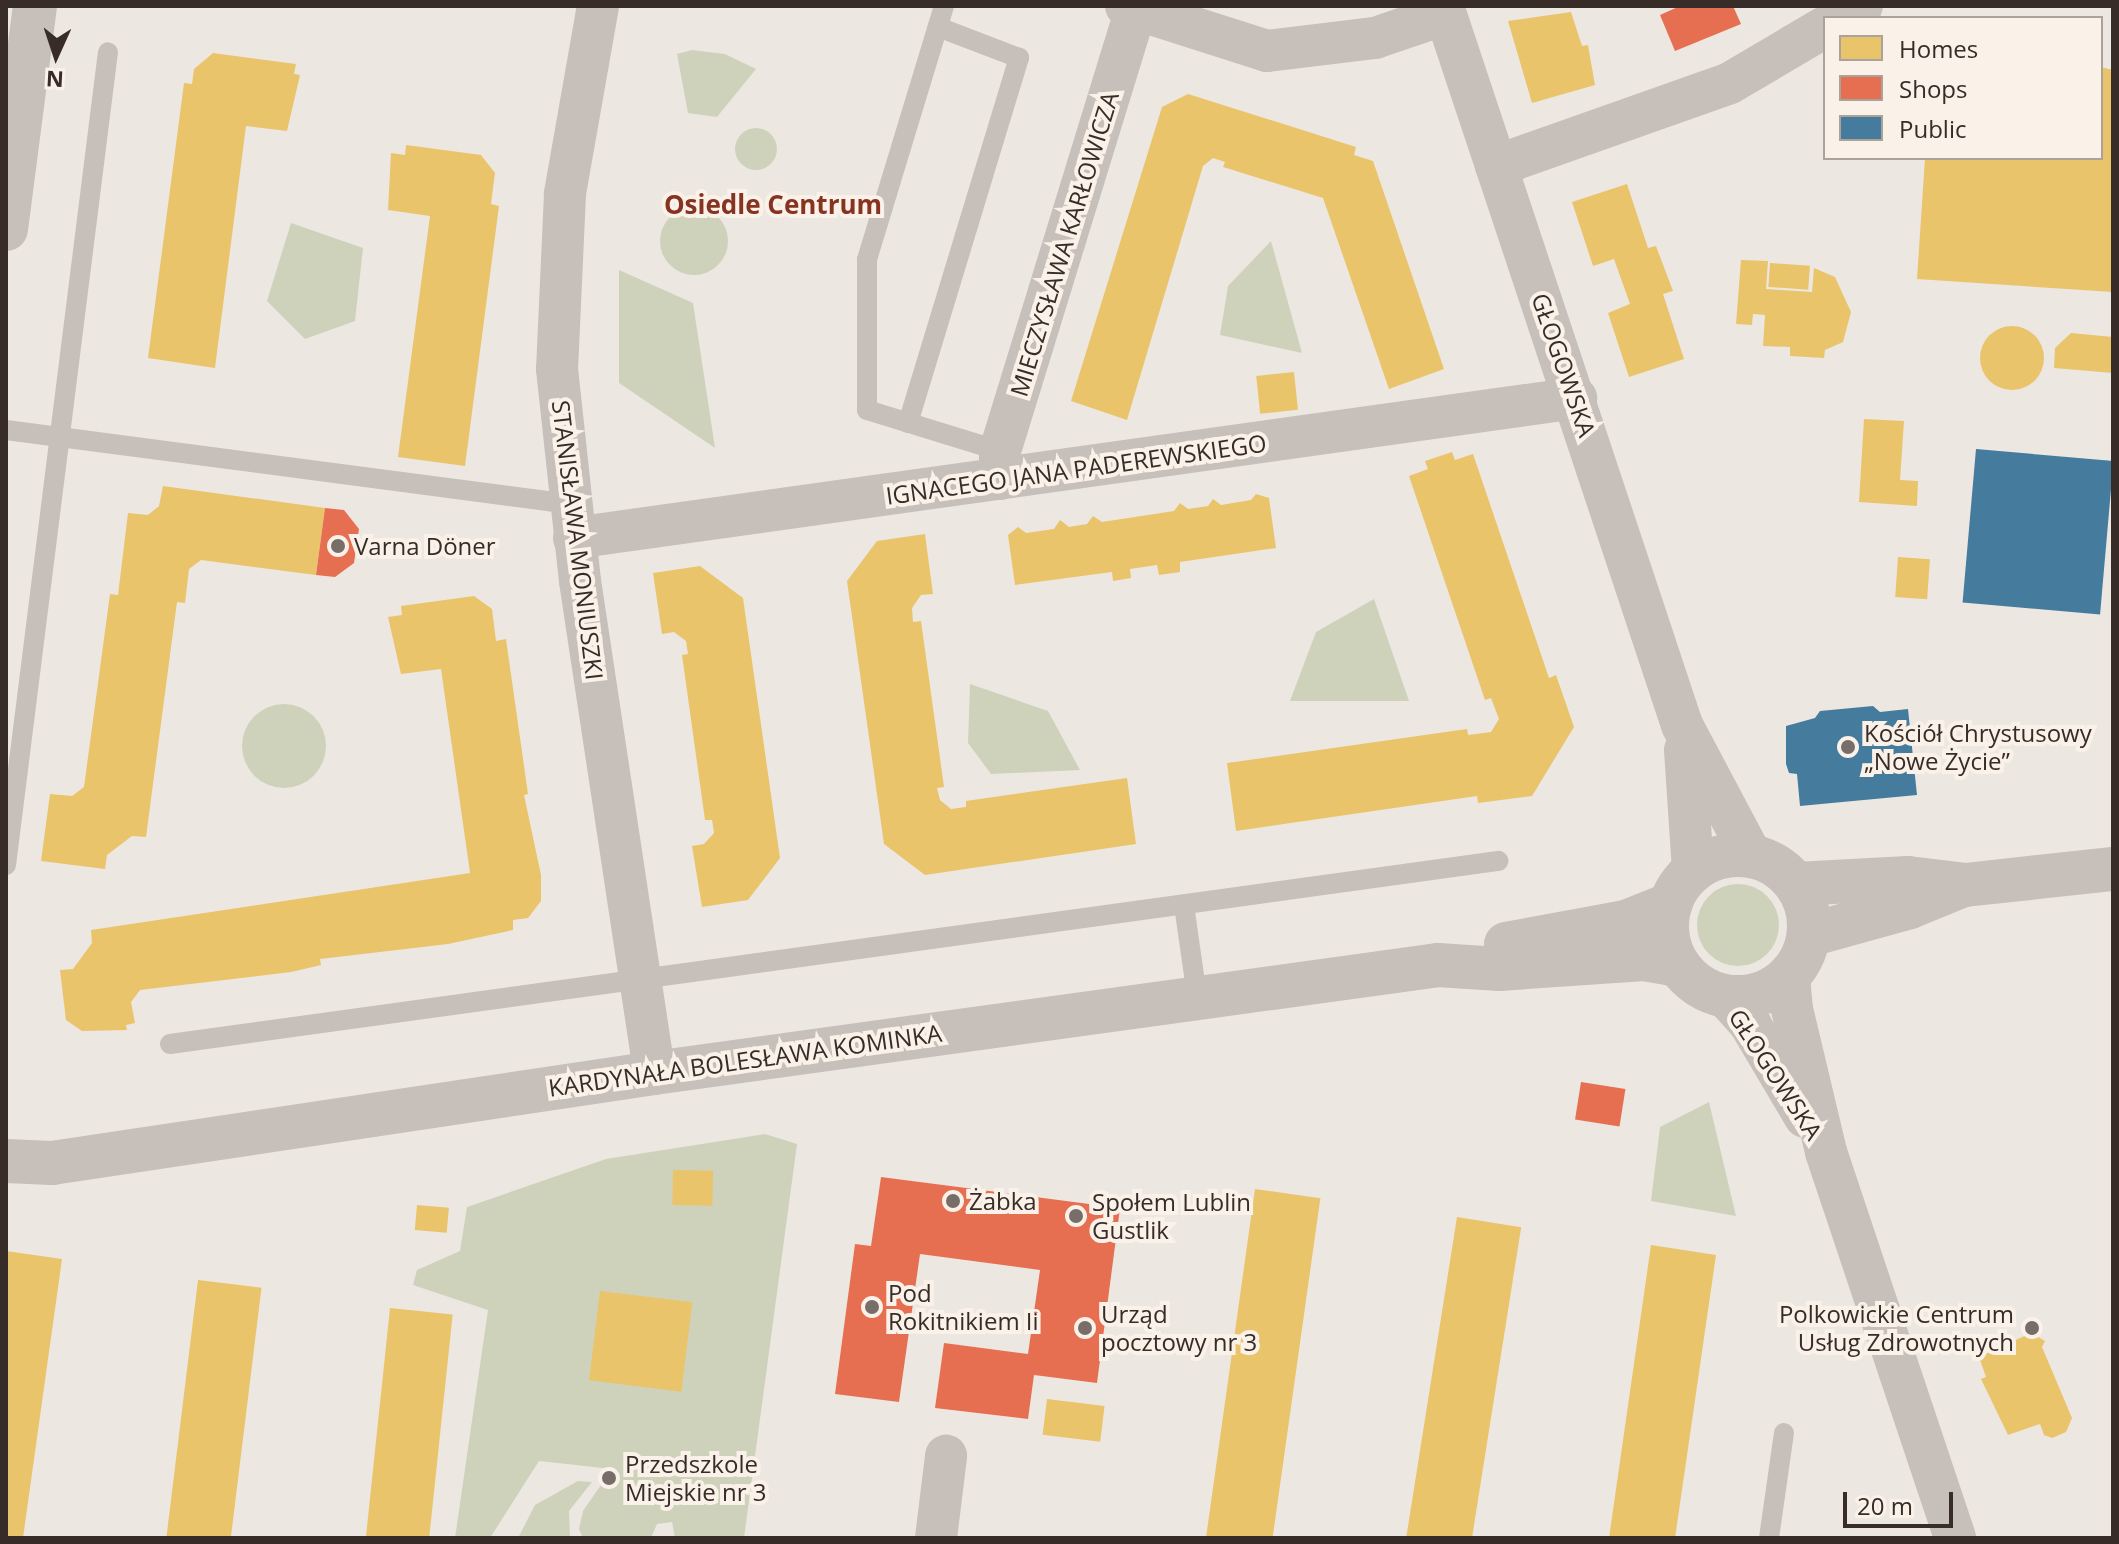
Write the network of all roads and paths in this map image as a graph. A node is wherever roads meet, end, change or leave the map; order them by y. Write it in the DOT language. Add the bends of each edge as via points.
graph roads {
  1 [pos="35,6"];
  2 [pos="598,6"];
  3 [pos="944,6"];
  4 [pos="1862,6"];
  5 [pos="1131,8"];
  6 [pos="1444,10"];
  7 [pos="1844,16"];
  8 [pos="938,27"];
  9 [pos="1823,28"];
  10 [pos="108,52"];
  11 [pos="1496,166"];
  12 [pos="6,229"];
  13 [pos="1576,398"];
  14 [pos="908,423"];
  15 [pos="6,430"];
  16 [pos="61,438"];
  17 [pos="1000,465"];
  18 [pos="572,521"];
  19 [pos="1682,725"];
  20 [pos="1752,857"];
  21 [pos="1498,861"];
  22 [pos="6,865"];
  23 [pos="2113,869"];
  24 [pos="1796,884"];
  25 [pos="1965,885"];
  26 [pos="1682,887"];
  27 [pos="1184,905"];
  28 [pos="1809,935"];
  29 [pos="1438,965"];
  30 [pos="1678,965"];
  31 [pos="1789,976"];
  32 [pos="641,979"];
  33 [pos="1197,996"];
  34 [pos="1725,996"];
  35 [pos="170,1044"];
  36 [pos="654,1073"];
  37 [pos="1826,1152"];
  38 [pos="6,1161"];
  39 [pos="52,1163"];
  40 [pos="6,1179"];
  41 [pos="1784,1433"];
  42 [pos="946,1456"];
  43 [pos="936,1538"];
  44 [pos="1769,1538"];
  45 [pos="1955,1538"];
  1 -- 12 [label="street"];
  2 -- 18 [label="street, STANISŁAWA MONIUSZKI" via="565,194 558,283 558,381"];
  3 -- 8 [label="lane"];
  4 -- 7 [label="street"];
  5 -- 6 [label="street" via="1267,51 1375,38"];
  5 -- 17 [label="street, MIECZYSŁAWA KARŁOWICZA"];
  6 -- 11 [label="street, GŁOGOWSKA"];
  8 -- 14 [label="lane" via="867,260 867,410"];
  8 -- 14 [label="lane" via="1019,58"];
  9 -- 11 [label="street" via="1730,83"];
  10 -- 16 [label="lane"];
  11 -- 13 [label="street, GŁOGOWSKA"];
  13 -- 17 [label="street, IGNACEGO JANA PADEREWSKIEGO"];
  13 -- 19 [label="street, GŁOGOWSKA"];
  14 -- 17 [label="lane"];
  15 -- 16 [label="lane"];
  16 -- 18 [label="lane"];
  16 -- 22 [label="lane"];
  17 -- 18 [label="street, IGNACEGO JANA PADEREWSKIEGO"];
  18 -- 32 [label="street, STANISŁAWA MONIUSZKI"];
  19 -- 20 [label="street, GŁOGOWSKA"];
  19 -- 26 [label="street, GŁOGOWSKA"];
  20 -- 24 [label="street" via="1770,862"];
  20 -- 26 [label="street" via="1721,857"];
  21 -- 27 [label="lane"];
  23 -- 25 [label="street"];
  24 -- 25 [label="street" via="1908,878"];
  24 -- 28 [label="street" via="1808,911"];
  25 -- 28 [label="street" via="1910,907"];
  26 -- 29 [label="street, KARDYNAŁA BOLESŁAWA KOMINKA" via="1626,922 1496,946"];
  26 -- 30 [label="street" via="1667,932"];
  27 -- 32 [label="lane"];
  27 -- 33 [label="lane"];
  28 -- 31 [label="street"];
  29 -- 30 [label="street, KARDYNAŁA BOLESŁAWA KOMINKA" via="1499,969 1644,959"];
  29 -- 33 [label="street, KARDYNAŁA BOLESŁAWA KOMINKA"];
  30 -- 34 [label="street" via="1701,987"];
  31 -- 34 [label="street" via="1759,994"];
  31 -- 37 [label="street, GŁOGOWSKA"];
  32 -- 35 [label="lane"];
  32 -- 36 [label="street, STANISŁAWA MONIUSZKI"];
  33 -- 36 [label="street, KARDYNAŁA BOLESŁAWA KOMINKA"];
  34 -- 37 [label="street, GŁOGOWSKA" via="1757,1034"];
  36 -- 39 [label="street, KARDYNAŁA BOLESŁAWA KOMINKA"];
  37 -- 45 [label="street, GŁOGOWSKA"];
  38 -- 39 [label="street, KARDYNAŁA BOLESŁAWA KOMINKA"];
  39 -- 40 [label="street, KARDYNAŁA BOLESŁAWA KOMINKA"];
  41 -- 44 [label="lane"];
  42 -- 43 [label="street"];
}
